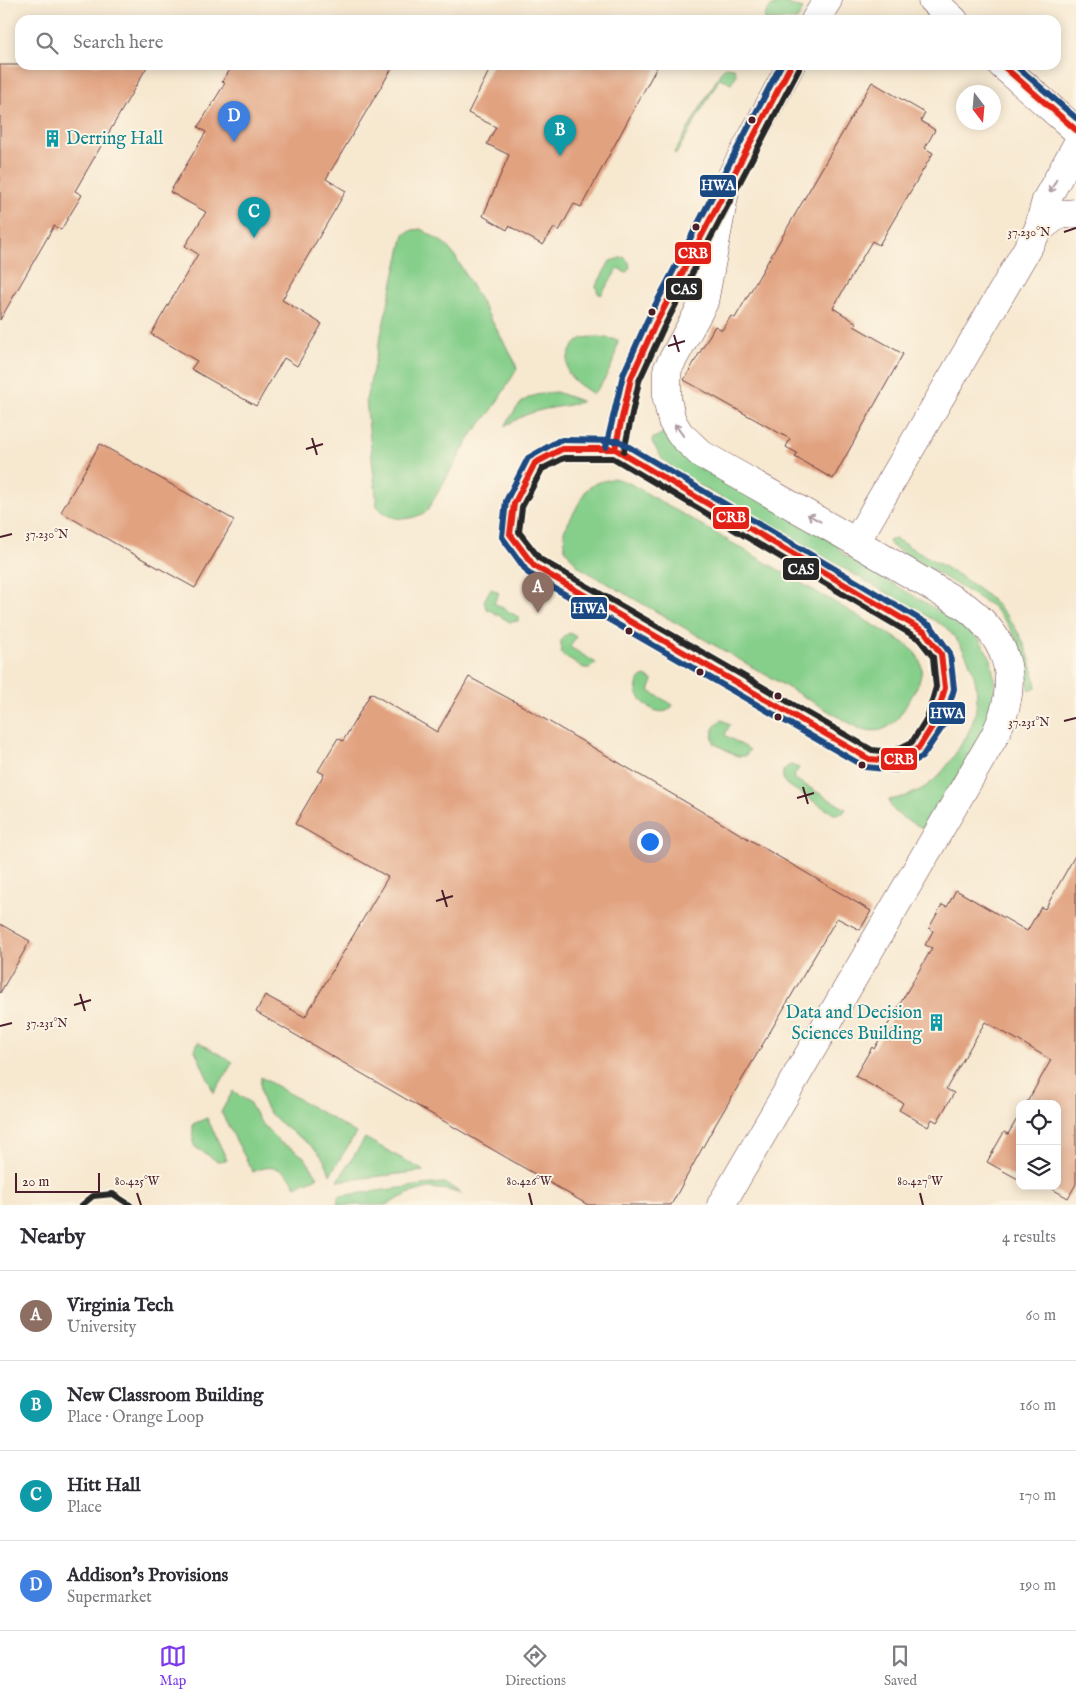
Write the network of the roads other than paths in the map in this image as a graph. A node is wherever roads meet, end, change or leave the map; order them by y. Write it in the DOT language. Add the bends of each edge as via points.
graph roads {
  1 [pos="828,0"];
  2 [pos="932,0"];
  3 [pos="818,15"];
  4 [pos="948,15"];
  5 [pos="789,70"];
  6 [pos="1008,70"];
  7 [pos="1076,130"];
  8 [pos="1076,146"];
  9 [pos="1076,213"];
  10 [pos="1038,230"];
  11 [pos="856,542"];
  12 [pos="721,1205"];
  1 -- 3 [label="street"];
  2 -- 4 [label="street"];
  11 -- 5 [label="street, one-way" via="701,454 680,434 672,421 667,399 667,370 704,302 726,186"];
  6 -- 7 [label="street"];
  8 -- 10 [label="street, one-way" via="1046,200"];
  9 -- 10 [label="street" via="1058,216"];
  10 -- 11 [label="street"];
  11 -- 12 [label="street" via="966,607 986,624 1002,650 1009,674 1008,703 990,743"];
}
